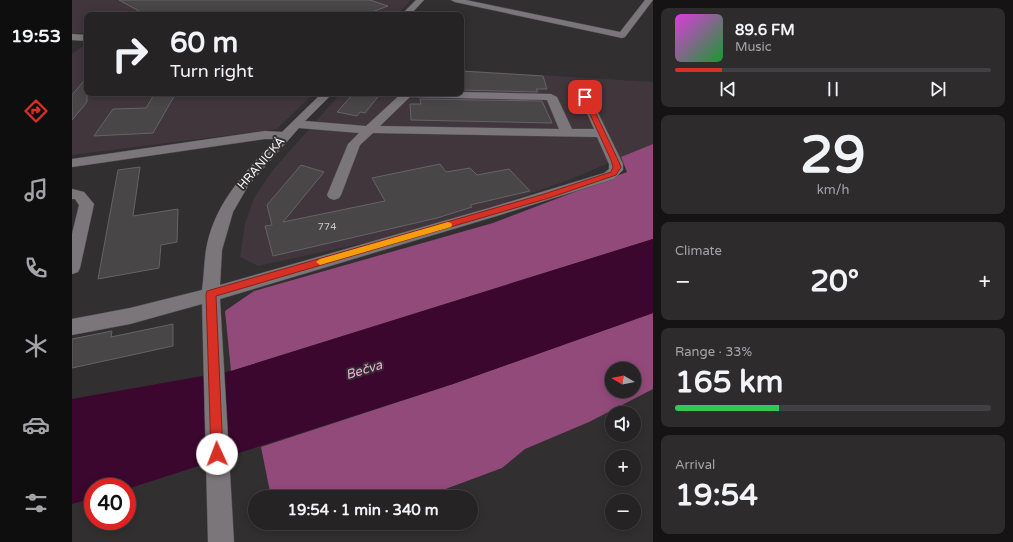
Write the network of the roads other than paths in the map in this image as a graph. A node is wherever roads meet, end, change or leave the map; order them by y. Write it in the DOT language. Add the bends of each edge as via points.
graph roads {
  1 [pos="420,0"];
  2 [pos="455,0"];
  3 [pos="649,0"];
  4 [pos="408,12"];
  5 [pos="72,37"];
  6 [pos="84,38"];
  7 [pos="580,86"];
  8 [pos="464,95"];
  9 [pos="325,96"];
  10 [pos="405,96"];
  11 [pos="296,124"];
  12 [pos="368,129"];
  13 [pos="567,132"];
  14 [pos="601,133"];
  15 [pos="286,136"];
  16 [pos="72,163"];
  17 [pos="72,194"];
  18 [pos="334,195"];
  19 [pos="72,268"];
  20 [pos="211,294"];
  21 [pos="72,327"];
  22 [pos="220,537"];
  1 -- 4 [label="street"];
  2 -- 3 [label="street" via="622,35"];
  5 -- 6 [label="street"];
  7 -- 14 [label="street"];
  8 -- 13 [label="street" via="551,97"];
  9 -- 11 [label="street, HRANICKÁ"];
  10 -- 12 [label="street"];
  11 -- 12 [label="street"];
  11 -- 15 [label="street, HRANICKÁ"];
  12 -- 13 [label="street"];
  12 -- 18 [label="street" via="354,144"];
  13 -- 14 [label="street"];
  14 -- 20 [label="street" via="617,167 609,176"];
  15 -- 16 [label="street" via="265,136"];
  15 -- 20 [label="street, HRANICKÁ" via="247,177 229,205 214,250"];
  17 -- 19 [label="street" via="78,195 87,204"];
  20 -- 21 [label="street" via="112,322"];
  20 -- 22 [label="street, HRANICKÁ"];
}
